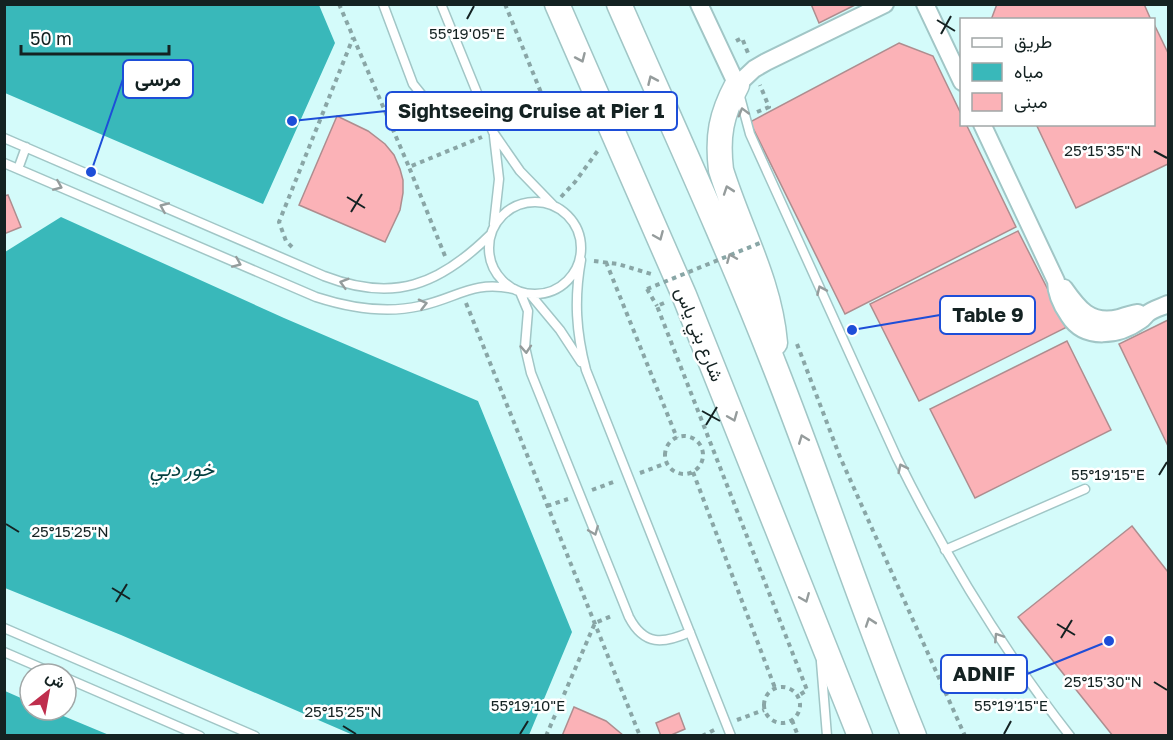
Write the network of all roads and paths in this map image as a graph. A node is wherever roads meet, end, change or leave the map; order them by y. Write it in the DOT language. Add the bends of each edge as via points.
graph roads {
  1 [pos="339,4"];
  2 [pos="383,4"];
  3 [pos="441,4"];
  4 [pos="505,4"];
  5 [pos="557,4"];
  6 [pos="619,4"];
  7 [pos="699,4"];
  8 [pos="885,4"];
  9 [pos="925,4"];
  10 [pos="353,38"];
  11 [pos="960,78"];
  12 [pos="737,85"];
  13 [pos="542,95"];
  14 [pos="482,105"];
  15 [pos="533,117"];
  16 [pos="983,126"];
  17 [pos="493,132"];
  18 [pos="4,138"];
  19 [pos="26,147"];
  20 [pos="599,149"];
  21 [pos="4,163"];
  22 [pos="409,167"];
  23 [pos="18,169"];
  24 [pos="553,205"];
  25 [pos="492,231"];
  26 [pos="760,243"];
  27 [pos="298,253"];
  28 [pos="580,260"];
  29 [pos="606,262"];
  30 [pos="451,269"];
  31 [pos="654,275"];
  32 [pos="461,291"];
  33 [pos="521,292"];
  34 [pos="684,295"];
  35 [pos="1168,304"];
  36 [pos="657,306"];
  37 [pos="796,340"];
  38 [pos="775,366"];
  39 [pos="586,370"];
  40 [pos="676,438"];
  41 [pos="667,463"];
  42 [pos="693,472"];
  43 [pos="628,477"];
  44 [pos="1085,489"];
  45 [pos="580,495"];
  46 [pos="548,506"];
  47 [pos="945,550"];
  48 [pos="626,609"];
  49 [pos="595,623"];
  50 [pos="4,628"];
  51 [pos="690,632"];
  52 [pos="818,632"];
  53 [pos="4,652"];
  54 [pos="28,662"];
  55 [pos="884,662"];
  56 [pos="78,683"];
  57 [pos="775,688"];
  58 [pos="798,696"];
  59 [pos="792,720"];
  60 [pos="200,735"];
  61 [pos="255,735"];
  62 [pos="546,735"];
  63 [pos="640,735"];
  64 [pos="731,735"];
  65 [pos="798,735"];
  66 [pos="827,735"];
  67 [pos="860,735"];
  68 [pos="914,735"];
  69 [pos="933,735"];
  70 [pos="965,735"];
  71 [pos="1070,735"];
  1 -- 10 [label="path"];
  2 -- 14 [label="lane" via="413,84 426,100 454,110"];
  3 -- 14 [label="lane"];
  4 -- 13 [label="path"];
  5 -- 34 [label="main road, شارع بني ياس, one-way"];
  38 -- 6 [label="main road, one-way"];
  7 -- 12 [label="street"];
  8 -- 12 [label="street" via="766,62"];
  9 -- 11 [label="street"];
  10 -- 22 [label="path"];
  10 -- 27 [label="path" via="279,222 286,241"];
  38 -- 12 [label="main road, one-way" via="767,294 721,170 720,126"];
  47 -- 12 [label="lane, one-way" via="897,458 750,134"];
  13 -- 15 [label="path" via="533,104"];
  13 -- 15 [label="path" via="561,99 566,111 564,118 548,128"];
  14 -- 17 [label="lane"];
  15 -- 17 [label="path"];
  16 -- 35 [label="street" via="1071,320 1099,334 1139,321"];
  17 -- 22 [label="path"];
  17 -- 24 [label="lane" via="520,171"];
  17 -- 25 [label="lane" via="499,180"];
  18 -- 19 [label="lane"];
  19 -- 23 [label="lane"];
  30 -- 19 [label="lane, one-way" via="398,288 342,283"];
  20 -- 24 [label="path"];
  21 -- 23 [label="lane"];
  22 -- 30 [label="path"];
  23 -- 32 [label="lane, one-way" via="336,304 400,309 421,306"];
  24 -- 25 [label="lane" via="526,202 513,207 502,215"];
  24 -- 28 [label="lane" via="577,228 582,247"];
  25 -- 30 [label="lane"];
  25 -- 33 [label="lane" via="489,248 493,266 503,282"];
  26 -- 36 [label="path, bridge" via="647,289"];
  28 -- 29 [label="path"];
  28 -- 33 [label="lane" via="567,283 556,290 543,294"];
  28 -- 39 [label="lane" via="575,316"];
  29 -- 31 [label="path"];
  29 -- 40 [label="path"];
  32 -- 33 [label="lane" via="487,286"];
  32 -- 46 [label="path"];
  33 -- 39 [label="lane" via="560,330"];
  33 -- 45 [label="lane, one-way" via="528,311 526,360"];
  34 -- 36 [label="path"];
  34 -- 52 [label="main road, شارع بني ياس, one-way"];
  36 -- 58 [label="path" via="807,690"];
  37 -- 70 [label="path" via="840,457"];
  55 -- 38 [label="main road, one-way"];
  39 -- 43 [label="lane"];
  40 -- 41 [label="path" via="666,448"];
  40 -- 42 [label="path" via="691,437 702,447 702,462"];
  41 -- 42 [label="path" via="678,473"];
  41 -- 43 [label="path"];
  42 -- 57 [label="path"];
  43 -- 45 [label="path"];
  43 -- 51 [label="lane"];
  44 -- 47 [label="lane"];
  45 -- 46 [label="path"];
  45 -- 48 [label="lane, one-way"];
  46 -- 49 [label="path"];
  71 -- 47 [label="lane, one-way" via="1010,655"];
  48 -- 49 [label="path"];
  48 -- 51 [label="lane" via="634,627 652,640 674,639"];
  49 -- 62 [label="path"];
  49 -- 63 [label="path"];
  50 -- 61 [label="lane"];
  51 -- 64 [label="lane"];
  52 -- 66 [label="lane"];
  52 -- 67 [label="main road, شارع بني ياس"];
  53 -- 54 [label="lane"];
  55 -- 68 [label="main road"];
  55 -- 69 [label="main road"];
  56 -- 60 [label="lane"];
  57 -- 58 [label="path" via="788,687"];
  57 -- 59 [label="path" via="763,704 767,717 779,723"];
  58 -- 59 [label="path" via="800,710"];
  59 -- 65 [label="path"];
}
